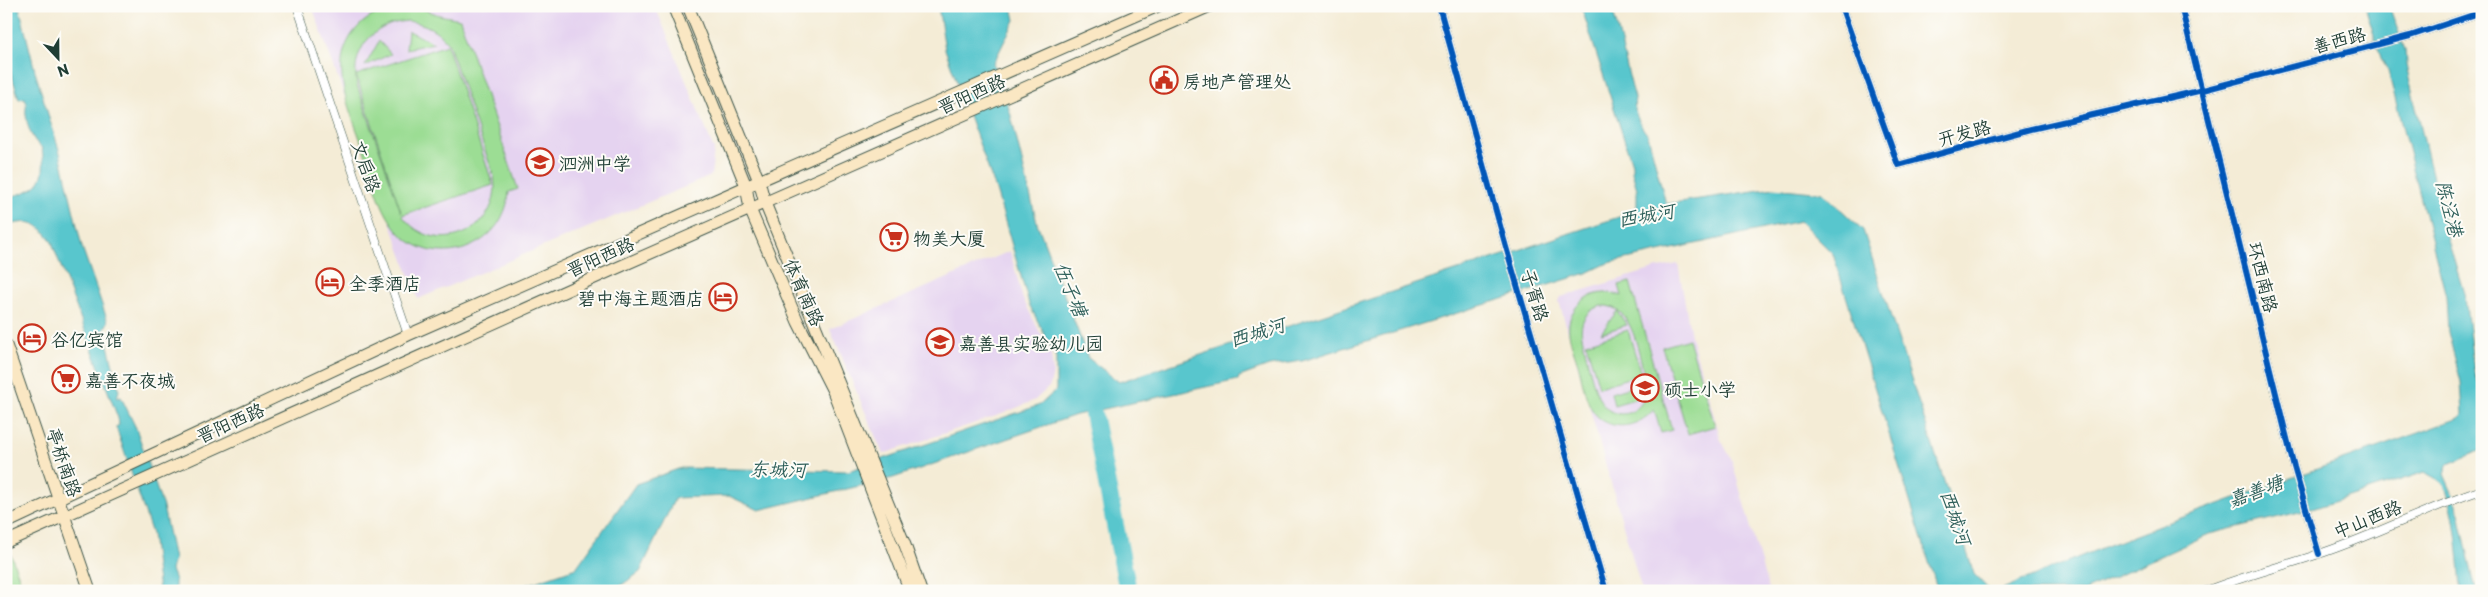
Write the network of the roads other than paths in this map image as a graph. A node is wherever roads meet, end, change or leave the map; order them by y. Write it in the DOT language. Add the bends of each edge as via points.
graph roads {
  1 [pos="297,6"];
  2 [pos="673,6"];
  3 [pos="688,6"];
  4 [pos="1158,6"];
  5 [pos="1210,6"];
  6 [pos="1439,6"];
  7 [pos="1841,6"];
  8 [pos="2181,6"];
  9 [pos="2482,12"];
  10 [pos="2203,90"];
  11 [pos="759,180"];
  12 [pos="746,186"];
  13 [pos="765,203"];
  14 [pos="750,209"];
  15 [pos="408,335"];
  16 [pos="6,345"];
  17 [pos="855,434"];
  18 [pos="2482,490"];
  19 [pos="60,498"];
  20 [pos="884,506"];
  21 [pos="64,516"];
  22 [pos="6,523"];
  23 [pos="6,542"];
  24 [pos="2319,554"];
  25 [pos="90,591"];
  26 [pos="910,591"];
  27 [pos="920,591"];
  28 [pos="1606,591"];
  29 [pos="2206,591"];
  1 -- 15 [label="street, 文启路"];
  2 -- 12 [label="main road, 体育南路"];
  3 -- 11 [label="main road, 体育南路"];
  4 -- 11 [label="main road, 晋阳西路"];
  5 -- 13 [label="main road, 晋阳西路"];
  6 -- 28 [label="street, 子胥路"];
  7 -- 10 [label="street, 开发路" via="1898,165 2031,129"];
  8 -- 10 [label="street, 环西南路"];
  9 -- 10 [label="street, 善西路" via="2410,36"];
  10 -- 24 [label="street, 环西南路" via="2294,466"];
  11 -- 12 [label="main road, 晋阳西路"];
  11 -- 13 [label="main road, 体育南路"];
  12 -- 14 [label="main road, 体育南路"];
  12 -- 15 [label="main road, 晋阳西路"];
  13 -- 14 [label="main road, 晋阳西路"];
  13 -- 17 [label="main road, 体育南路"];
  14 -- 17 [label="main road, 体育南路" via="798,322"];
  14 -- 21 [label="main road, 晋阳西路"];
  15 -- 19 [label="main road, 晋阳西路"];
  16 -- 19 [label="main road, 亭桥南路"];
  17 -- 20 [label="main road, 体育南路"];
  18 -- 24 [label="street, 中山西路"];
  19 -- 21 [label="main road, 亭桥南路"];
  19 -- 22 [label="main road, 晋阳西路"];
  20 -- 26 [label="main road, 体育南路"];
  20 -- 27 [label="main road, 体育南路"];
  21 -- 23 [label="main road, 晋阳西路"];
  21 -- 25 [label="main road, 亭桥南路"];
  24 -- 29 [label="street, 中山西路" via="2240,577"];
}
